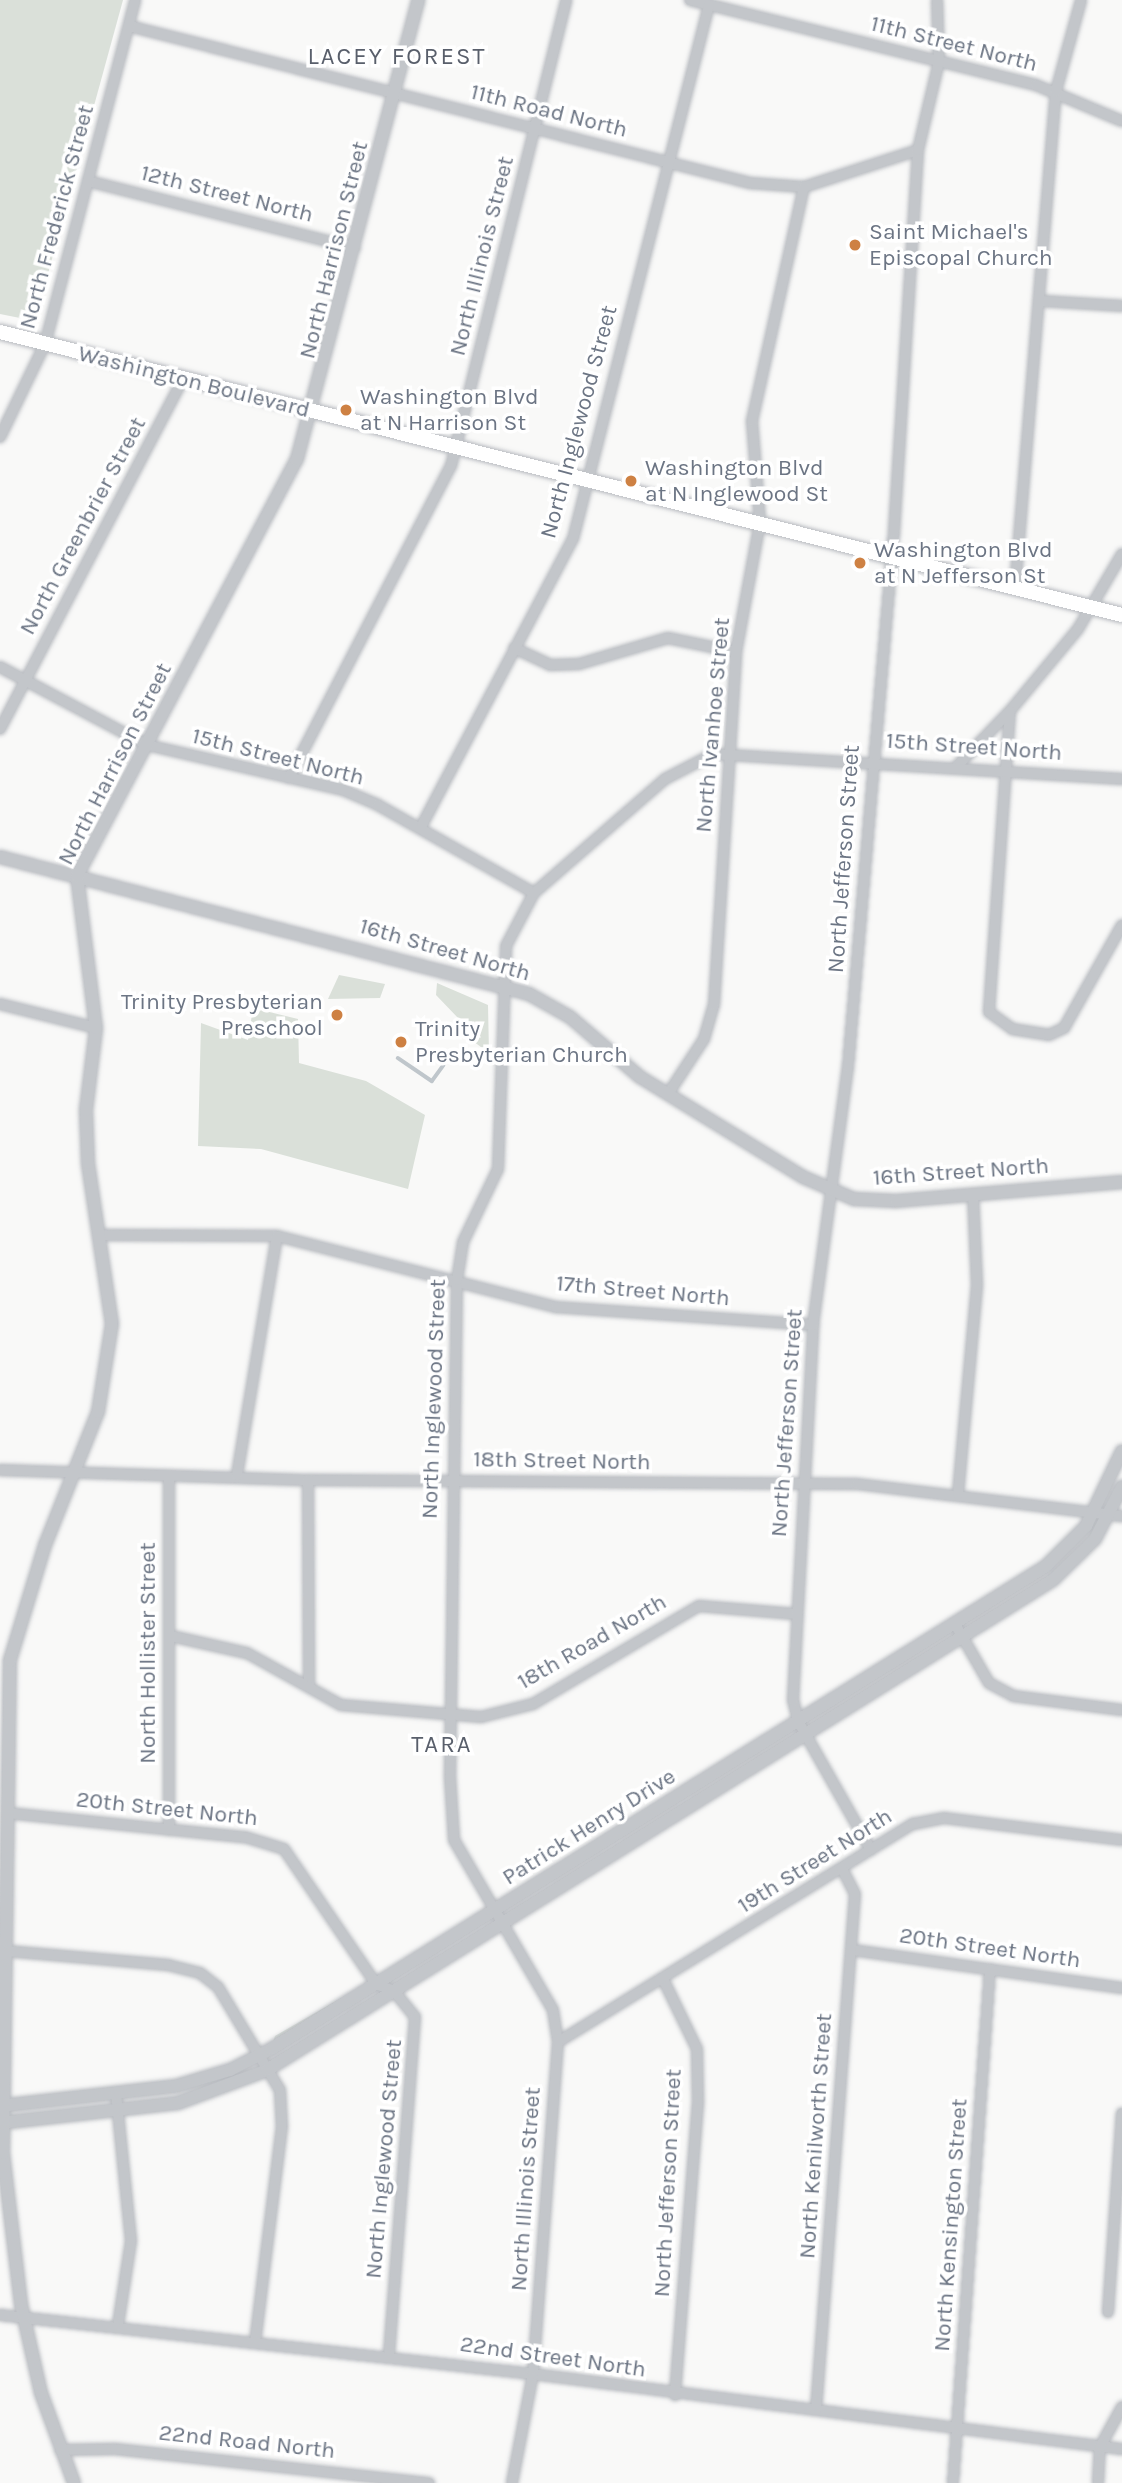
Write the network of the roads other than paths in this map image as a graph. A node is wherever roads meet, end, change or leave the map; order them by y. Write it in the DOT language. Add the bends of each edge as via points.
graph roads {
  1 [pos="135,0"];
  2 [pos="418,0"];
  3 [pos="566,0"];
  4 [pos="690,0"];
  5 [pos="937,0"];
  6 [pos="1081,0"];
  7 [pos="709,5"];
  8 [pos="129,26"];
  9 [pos="939,62"];
  10 [pos="1056,91"];
  11 [pos="395,93"];
  12 [pos="1122,121"];
  13 [pos="536,128"];
  14 [pos="918,150"];
  15 [pos="670,163"];
  16 [pos="88,181"];
  17 [pos="804,187"];
  18 [pos="355,248"];
  19 [pos="1043,301"];
  20 [pos="1122,306"];
  21 [pos="0,332"];
  22 [pos="45,344"];
  23 [pos="183,379"];
  24 [pos="313,412"];
  25 [pos="0,437"];
  26 [pos="456,448"];
  27 [pos="588,479"];
  28 [pos="760,522"];
  29 [pos="1122,554"];
  30 [pos="892,555"];
  31 [pos="1015,587"];
  32 [pos="1090,607"];
  33 [pos="1122,615"];
  34 [pos="514,648"];
  35 [pos="736,652"];
  36 [pos="0,667"];
  37 [pos="26,680"];
  38 [pos="1010,711"];
  39 [pos="0,729"];
  40 [pos="147,745"];
  41 [pos="731,750"];
  42 [pos="871,762"];
  43 [pos="957,766"];
  44 [pos="1002,769"];
  45 [pos="289,778"];
  46 [pos="1122,779"];
  47 [pos="422,825"];
  48 [pos="0,857"];
  49 [pos="77,876"];
  50 [pos="534,893"];
  51 [pos="1122,925"];
  52 [pos="500,983"];
  53 [pos="0,1004"];
  54 [pos="96,1028"];
  55 [pos="668,1094"];
  56 [pos="1122,1182"];
  57 [pos="827,1191"];
  58 [pos="973,1195"];
  59 [pos="102,1235"];
  60 [pos="276,1236"];
  61 [pos="457,1280"];
  62 [pos="813,1325"];
  63 [pos="1122,1451"];
  64 [pos="0,1470"];
  65 [pos="75,1474"];
  66 [pos="237,1475"];
  67 [pos="169,1476"];
  68 [pos="307,1480"];
  69 [pos="451,1480"];
  70 [pos="804,1484"];
  71 [pos="1122,1487"];
  72 [pos="958,1494"];
  73 [pos="1095,1512"];
  74 [pos="1116,1515"];
  75 [pos="796,1614"];
  76 [pos="955,1624"];
  77 [pos="171,1636"];
  78 [pos="962,1636"];
  79 [pos="309,1687"];
  80 [pos="1122,1710"];
  81 [pos="452,1716"];
  82 [pos="798,1721"];
  83 [pos="806,1734"];
  84 [pos="7,1814"];
  85 [pos="169,1830"];
  86 [pos="1122,1840"];
  87 [pos="871,1850"];
  88 [pos="842,1868"];
  89 [pos="3,1879"];
  90 [pos="499,1917"];
  91 [pos="852,1950"];
  92 [pos="6,1951"];
  93 [pos="990,1969"];
  94 [pos="664,1981"];
  95 [pos="376,1984"];
  96 [pos="1122,1988"];
  97 [pos="394,1991"];
  98 [pos="558,2042"];
  99 [pos="258,2056"];
  100 [pos="267,2070"];
  101 [pos="116,2093"];
  102 [pos="2,2106"];
  103 [pos="118,2110"];
  104 [pos="1122,2113"];
  105 [pos="2,2123"];
  106 [pos="1108,2312"];
  107 [pos="0,2315"];
  108 [pos="24,2318"];
  109 [pos="118,2325"];
  110 [pos="255,2342"];
  111 [pos="389,2358"];
  112 [pos="533,2374"];
  113 [pos="675,2395"];
  114 [pos="1122,2407"];
  115 [pos="816,2410"];
  116 [pos="957,2428"];
  117 [pos="1100,2447"];
  118 [pos="1122,2449"];
  119 [pos="61,2450"];
  120 [pos="74,2483"];
  121 [pos="429,2483"];
  122 [pos="512,2483"];
  123 [pos="953,2483"];
  124 [pos="1098,2483"];
  1 -- 8 [label="street, North Frederick Street"];
  2 -- 11 [label="street, North Harrison Street"];
  3 -- 13 [label="street, North Illinois Street"];
  4 -- 7 [label="street, 11th Street North"];
  5 -- 9 [label="street, North Jefferson Street"];
  6 -- 10 [label="street"];
  7 -- 9 [label="street, 11th Street North"];
  7 -- 15 [label="street, North Inglewood Street"];
  8 -- 11 [label="street, 11th Road North"];
  8 -- 16 [label="street, North Frederick Street"];
  9 -- 10 [label="street, 11th Street North"];
  9 -- 14 [label="street, North Jefferson Street"];
  10 -- 12 [label="street, 11th Street North"];
  10 -- 19 [label="street"];
  11 -- 13 [label="street, 11th Road North"];
  11 -- 18 [label="street, North Harrison Street"];
  13 -- 15 [label="street, 11th Road North"];
  13 -- 26 [label="street, North Illinois Street"];
  14 -- 17 [label="street, 11th Road North"];
  14 -- 30 [label="street, North Jefferson Street"];
  15 -- 17 [label="street, 11th Road North" via="750,183"];
  15 -- 27 [label="street, North Inglewood Street"];
  16 -- 18 [label="street, 12th Street North"];
  16 -- 22 [label="street, North Frederick Street"];
  17 -- 28 [label="street, North Ivanhoe Street" via="756,384 752,421"];
  18 -- 24 [label="street, North Harrison Street"];
  19 -- 20 [label="street"];
  19 -- 31 [label="street"];
  21 -- 22 [label="main road, Washington Boulevard"];
  22 -- 23 [label="main road, Washington Boulevard"];
  22 -- 25 [label="street, North Frederick Street"];
  23 -- 24 [label="main road, Washington Boulevard"];
  23 -- 37 [label="street, North Greenbrier Street"];
  24 -- 26 [label="main road, Washington Boulevard"];
  24 -- 40 [label="street, North Harrison Street" via="297,459"];
  26 -- 27 [label="main road, Washington Boulevard"];
  26 -- 45 [label="street, North Illinois Street" via="405,560"];
  27 -- 28 [label="main road, Washington Boulevard"];
  27 -- 34 [label="street, North Inglewood Street" via="573,539"];
  28 -- 30 [label="main road, Washington Boulevard"];
  28 -- 35 [label="street, North Ivanhoe Street"];
  29 -- 32 [label="street"];
  30 -- 31 [label="main road, Washington Boulevard"];
  30 -- 42 [label="street, North Jefferson Street"];
  31 -- 32 [label="main road, Washington Boulevard"];
  32 -- 33 [label="main road, Washington Boulevard"];
  32 -- 38 [label="street"];
  34 -- 35 [label="street" via="550,664 579,664 668,638"];
  34 -- 47 [label="street, North Inglewood Street"];
  35 -- 41 [label="street, North Ivanhoe Street"];
  36 -- 37 [label="street, 15th Street North"];
  37 -- 39 [label="street, North Greenbrier Street"];
  37 -- 40 [label="street, 15th Street North"];
  38 -- 43 [label="street"];
  38 -- 44 [label="street"];
  40 -- 45 [label="street, 15th Street North"];
  40 -- 49 [label="street, North Harrison Street"];
  41 -- 42 [label="street, 15th Street North"];
  41 -- 50 [label="street, 15th Street North" via="665,779"];
  41 -- 55 [label="street, North Ivanhoe Street" via="714,1005 704,1039"];
  42 -- 43 [label="street, 15th Street North"];
  42 -- 57 [label="street, North Jefferson Street" via="848,1067"];
  43 -- 44 [label="street, 15th Street North"];
  44 -- 46 [label="street, 15th Street North"];
  44 -- 51 [label="street" via="989,1012 1012,1030 1049,1035 1064,1028"];
  45 -- 47 [label="street, 15th Street North" via="343,790"];
  47 -- 50 [label="street, 15th Street North"];
  48 -- 49 [label="street, 16th Street North"];
  49 -- 52 [label="street, 16th Street North"];
  49 -- 54 [label="street, North Harrison Street"];
  50 -- 52 [label="street, North Inglewood Street" via="506,946"];
  52 -- 55 [label="street, 16th Street North" via="570,1017"];
  52 -- 61 [label="street, North Inglewood Street" via="498,1169 463,1242"];
  53 -- 54 [label="street"];
  54 -- 59 [label="street, North Harrison Street" via="86,1110"];
  55 -- 57 [label="street, 16th Street North"];
  56 -- 58 [label="street, 16th Street North"];
  57 -- 58 [label="street, 16th Street North" via="877,1202"];
  57 -- 62 [label="street, North Jefferson Street"];
  58 -- 72 [label="street" via="977,1286"];
  59 -- 60 [label="street, 17th Street North"];
  59 -- 65 [label="street, North Harrison Street" via="112,1324 107,1374"];
  60 -- 61 [label="street, 17th Street North"];
  60 -- 66 [label="street"];
  61 -- 62 [label="street, 17th Street North" via="556,1307"];
  61 -- 69 [label="street, North Inglewood Street"];
  62 -- 70 [label="street, North Jefferson Street"];
  63 -- 73 [label="street, Patrick Henry Drive"];
  64 -- 65 [label="street, 18th Street North"];
  65 -- 67 [label="street, 18th Street North"];
  65 -- 84 [label="street, North Harrison Street" via="45,1545 10,1660"];
  66 -- 67 [label="street, 18th Street North"];
  66 -- 68 [label="street, 18th Street North"];
  67 -- 77 [label="street, North Hollister Street"];
  68 -- 69 [label="street, 18th Street North"];
  68 -- 79 [label="street"];
  69 -- 70 [label="street, 18th Street North"];
  69 -- 81 [label="street, North Inglewood Street"];
  70 -- 72 [label="street, 18th Street North"];
  70 -- 75 [label="street, North Jefferson Street"];
  71 -- 74 [label="street, Patrick Henry Drive"];
  72 -- 73 [label="street, 18th Street North"];
  73 -- 74 [label="street, 18th Street North"];
  73 -- 76 [label="street, Patrick Henry Drive" via="1046,1566"];
  74 -- 78 [label="street, Patrick Henry Drive" via="1066,1570"];
  75 -- 81 [label="street, 18th Road North" via="699,1606 665,1621 533,1703 502,1716"];
  75 -- 82 [label="street, North Jefferson Street" via="793,1700"];
  76 -- 78 [label="street"];
  76 -- 82 [label="street, Patrick Henry Drive"];
  77 -- 79 [label="street" via="247,1653"];
  77 -- 85 [label="street, North Hollister Street"];
  78 -- 80 [label="street" via="989,1683 1013,1696"];
  78 -- 83 [label="street, Patrick Henry Drive"];
  79 -- 81 [label="street" via="341,1705"];
  81 -- 90 [label="street, North Inglewood Street" via="454,1840"];
  82 -- 83 [label="street"];
  82 -- 90 [label="street, Patrick Henry Drive"];
  83 -- 87 [label="street"];
  83 -- 90 [label="street, Patrick Henry Drive"];
  84 -- 85 [label="street, 20th Street North"];
  84 -- 89 [label="street, North Harrison Street"];
  85 -- 95 [label="street, 20th Street North" via="244,1837 284,1849"];
  86 -- 87 [label="street, 19th Street North" via="944,1818 913,1824"];
  87 -- 88 [label="street, 19th Street North"];
  88 -- 91 [label="street, North Kenilworth Street" via="855,1894"];
  88 -- 94 [label="street, 19th Street North"];
  89 -- 92 [label="street, North Harrison Street"];
  90 -- 95 [label="street, Patrick Henry Drive"];
  90 -- 97 [label="street, Patrick Henry Drive"];
  90 -- 98 [label="street, North Illinois Street" via="553,2010"];
  91 -- 93 [label="street, 20th Street North"];
  91 -- 115 [label="street, North Kenilworth Street"];
  92 -- 99 [label="street" via="200,1973 218,1987"];
  92 -- 102 [label="street, North Harrison Street"];
  93 -- 96 [label="street, 20th Street North"];
  93 -- 116 [label="street, North Kensington Street"];
  94 -- 98 [label="street, 19th Street North"];
  94 -- 113 [label="street, North Jefferson Street" via="687,2019 697,2076"];
  95 -- 97 [label="street"];
  95 -- 99 [label="street, Patrick Henry Drive"];
  97 -- 100 [label="street, Patrick Henry Drive"];
  97 -- 111 [label="street, North Inglewood Street" via="415,2017 416,2030"];
  98 -- 112 [label="street, North Illinois Street"];
  99 -- 100 [label="street"];
  99 -- 101 [label="street, Patrick Henry Drive" via="204,2080"];
  100 -- 103 [label="street, Patrick Henry Drive" via="208,2096"];
  100 -- 110 [label="street" via="280,2090 282,2126"];
  101 -- 102 [label="street, Patrick Henry Drive"];
  101 -- 103 [label="street"];
  102 -- 105 [label="street, North Harrison Street"];
  103 -- 105 [label="street, Patrick Henry Drive"];
  103 -- 109 [label="street" via="131,2241"];
  104 -- 106 [label="street"];
  105 -- 108 [label="street, North Harrison Street" via="4,2200"];
  107 -- 108 [label="street, 22nd Street North"];
  108 -- 109 [label="street, 22nd Street North"];
  108 -- 119 [label="street, North Harrison Street"];
  109 -- 110 [label="street, 22nd Street North"];
  110 -- 111 [label="street, 22nd Street North"];
  111 -- 112 [label="street, 22nd Street North"];
  112 -- 113 [label="street, 22nd Street North"];
  112 -- 122 [label="street, North Illinois Street"];
  113 -- 115 [label="street, 22nd Street North"];
  114 -- 117 [label="street"];
  115 -- 116 [label="street, 22nd Street North"];
  116 -- 117 [label="street, 22nd Street North"];
  116 -- 123 [label="street, North Kensington Street"];
  117 -- 118 [label="street, 22nd Street North"];
  117 -- 124 [label="street"];
  119 -- 120 [label="street, North Harrison Street"];
  119 -- 121 [label="street, 22nd Road North" via="115,2449"];
}
